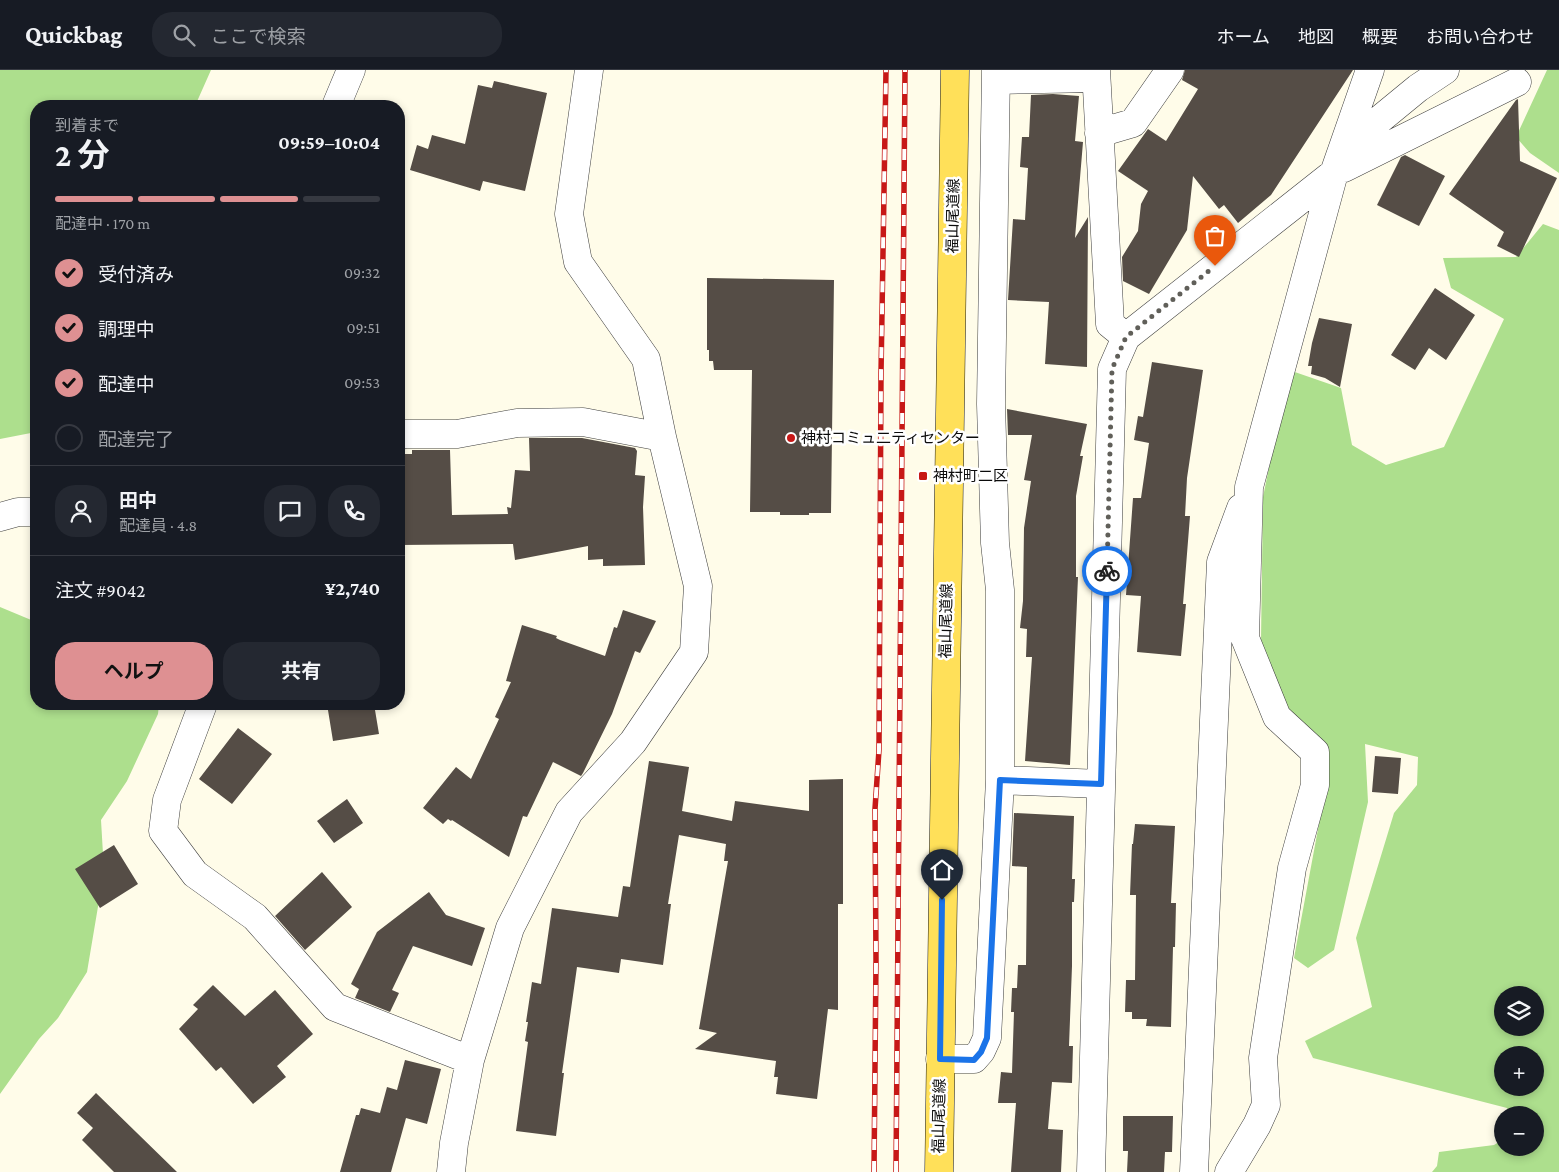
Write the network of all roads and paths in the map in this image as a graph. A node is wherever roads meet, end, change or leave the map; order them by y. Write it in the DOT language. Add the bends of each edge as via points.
graph roads {
  1 [pos="351,70"];
  2 [pos="589,70"];
  3 [pos="955,70"];
  4 [pos="1170,70"];
  5 [pos="1370,70"];
  6 [pos="1445,70"];
  7 [pos="1096,74"];
  8 [pos="996,75"];
  9 [pos="1517,82"];
  10 [pos="338,100"];
  11 [pos="1100,133"];
  12 [pos="1334,173"];
  13 [pos="1126,337"];
  14 [pos="405,434"];
  15 [pos="662,437"];
  16 [pos="1249,487"];
  17 [pos="30,512"];
  18 [pos="0,517"];
  19 [pos="201,710"];
  20 [pos="1000,780"];
  21 [pos="1101,784"];
  22 [pos="940,1059"];
  23 [pos="470,1060"];
  24 [pos="451,1172"];
  25 [pos="939,1172"];
  26 [pos="1092,1172"];
  27 [pos="1194,1172"];
  28 [pos="1229,1172"];
  1 -- 10 [label="street"];
  2 -- 15 [label="street" via="569,214 578,262 646,359"];
  3 -- 22 [label="main road, 福山尾道線"];
  4 -- 11 [label="street" via="1133,124"];
  5 -- 12 [label="street"];
  6 -- 12 [label="street" via="1379,120"];
  7 -- 8 [label="street"];
  7 -- 11 [label="street"];
  8 -- 20 [label="street" via="991,404 994,543 1000,590"];
  9 -- 12 [label="street"];
  11 -- 13 [label="street" via="1110,324"];
  12 -- 13 [label="street"];
  12 -- 16 [label="street"];
  13 -- 21 [label="street" via="1112,369"];
  14 -- 15 [label="street" via="457,434 517,423 583,422"];
  15 -- 23 [label="street" via="698,586 694,652 633,742 569,812 510,928"];
  16 -- 27 [label="street" via="1221,562"];
  16 -- 28 [label="street" via="1245,638 1277,718 1315,752 1315,785 1290,877 1263,1058 1266,1105"];
  17 -- 18 [label="street"];
  19 -- 23 [label="street" via="166,800 163,831 196,874 255,917 335,1007"];
  20 -- 21 [label="street"];
  20 -- 22 [label="street" via="987,1038 974,1060"];
  21 -- 26 [label="street"];
  22 -- 25 [label="main road, 福山尾道線"];
  23 -- 24 [label="street"];
}
